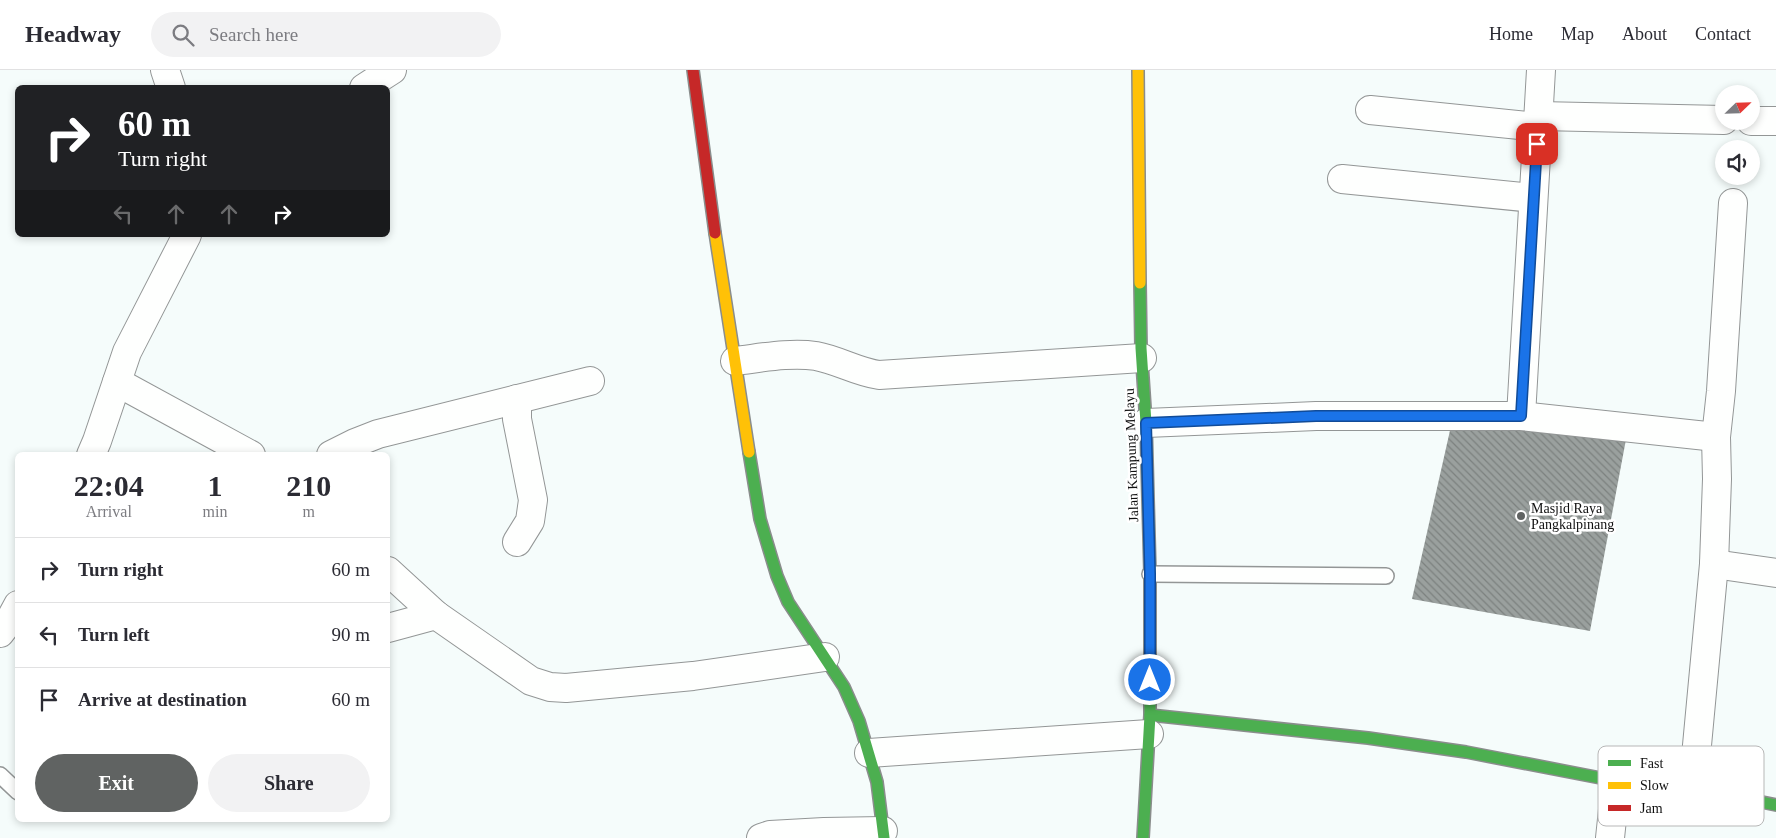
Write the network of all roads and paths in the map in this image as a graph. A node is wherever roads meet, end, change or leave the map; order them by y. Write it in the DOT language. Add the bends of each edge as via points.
graph roads {
  1 [pos="165,70"];
  2 [pos="392,70"];
  3 [pos="693,70"];
  4 [pos="1138,70"];
  5 [pos="1541,70"];
  6 [pos="170,85"];
  7 [pos="369,85"];
  8 [pos="1370,110"];
  9 [pos="1715,120"];
  10 [pos="1760,120"];
  11 [pos="1776,121"];
  12 [pos="1538,122"];
  13 [pos="1342,179"];
  14 [pos="1532,198"];
  15 [pos="1733,203"];
  16 [pos="186,237"];
  17 [pos="1142,358"];
  18 [pos="735,361"];
  19 [pos="590,381"];
  20 [pos="117,382"];
  21 [pos="517,399"];
  22 [pos="1521,416"];
  23 [pos="1146,423"];
  24 [pos="1716,437"];
  25 [pos="92,452"];
  26 [pos="245,452"];
  27 [pos="337,452"];
  28 [pos="517,542"];
  29 [pos="1714,564"];
  30 [pos="1776,572"];
  31 [pos="390,573"];
  32 [pos="1150,574"];
  33 [pos="1386,576"];
  34 [pos="15,611"];
  35 [pos="436,615"];
  36 [pos="390,627"];
  37 [pos="0,633"];
  38 [pos="825,657"];
  39 [pos="1149,725"];
  40 [pos="1697,746"];
  41 [pos="869,752"];
  42 [pos="0,775"];
  43 [pos="1598,778"];
  44 [pos="15,789"];
  45 [pos="884,834"];
  46 [pos="761,838"];
  47 [pos="1143,838"];
  1 -- 6 [label="street"];
  2 -- 7 [label="street"];
  3 -- 18 [label="street"];
  4 -- 17 [label="street, Jalan Kampung Melayu"];
  5 -- 12 [label="street"];
  8 -- 12 [label="street"];
  9 -- 12 [label="street"];
  10 -- 11 [label="street"];
  12 -- 14 [label="street"];
  13 -- 14 [label="street"];
  14 -- 22 [label="street"];
  15 -- 24 [label="street"];
  16 -- 20 [label="street" via="126,352"];
  17 -- 18 [label="street" via="879,375 867,374 818,356 799,354"];
  17 -- 23 [label="street, Jalan Kampung Melayu"];
  18 -- 38 [label="street" via="760,519 777,576 788,602"];
  19 -- 21 [label="street"];
  20 -- 25 [label="street"];
  20 -- 26 [label="street"];
  21 -- 27 [label="street" via="378,434"];
  21 -- 28 [label="street" via="517,419 533,500 530,521"];
  22 -- 23 [label="street" via="1316,416"];
  22 -- 24 [label="street"];
  23 -- 32 [label="street, Jalan Kampung Melayu"];
  24 -- 29 [label="street"];
  29 -- 30 [label="street"];
  29 -- 40 [label="street"];
  31 -- 35 [label="street"];
  32 -- 33 [label="lane"];
  32 -- 39 [label="street, Jalan Kampung Melayu"];
  34 -- 37 [label="street"];
  35 -- 36 [label="street"];
  35 -- 38 [label="street" via="531,681 550,687 693,676"];
  38 -- 41 [label="street" via="844,687"];
  39 -- 41 [label="street"];
  39 -- 43 [label="street" via="1398,742"];
  39 -- 47 [label="street, Jalan Kampung Melayu"];
  41 -- 45 [label="street"];
  42 -- 44 [label="lane"];
  45 -- 46 [label="street" via="824,832"];
}
